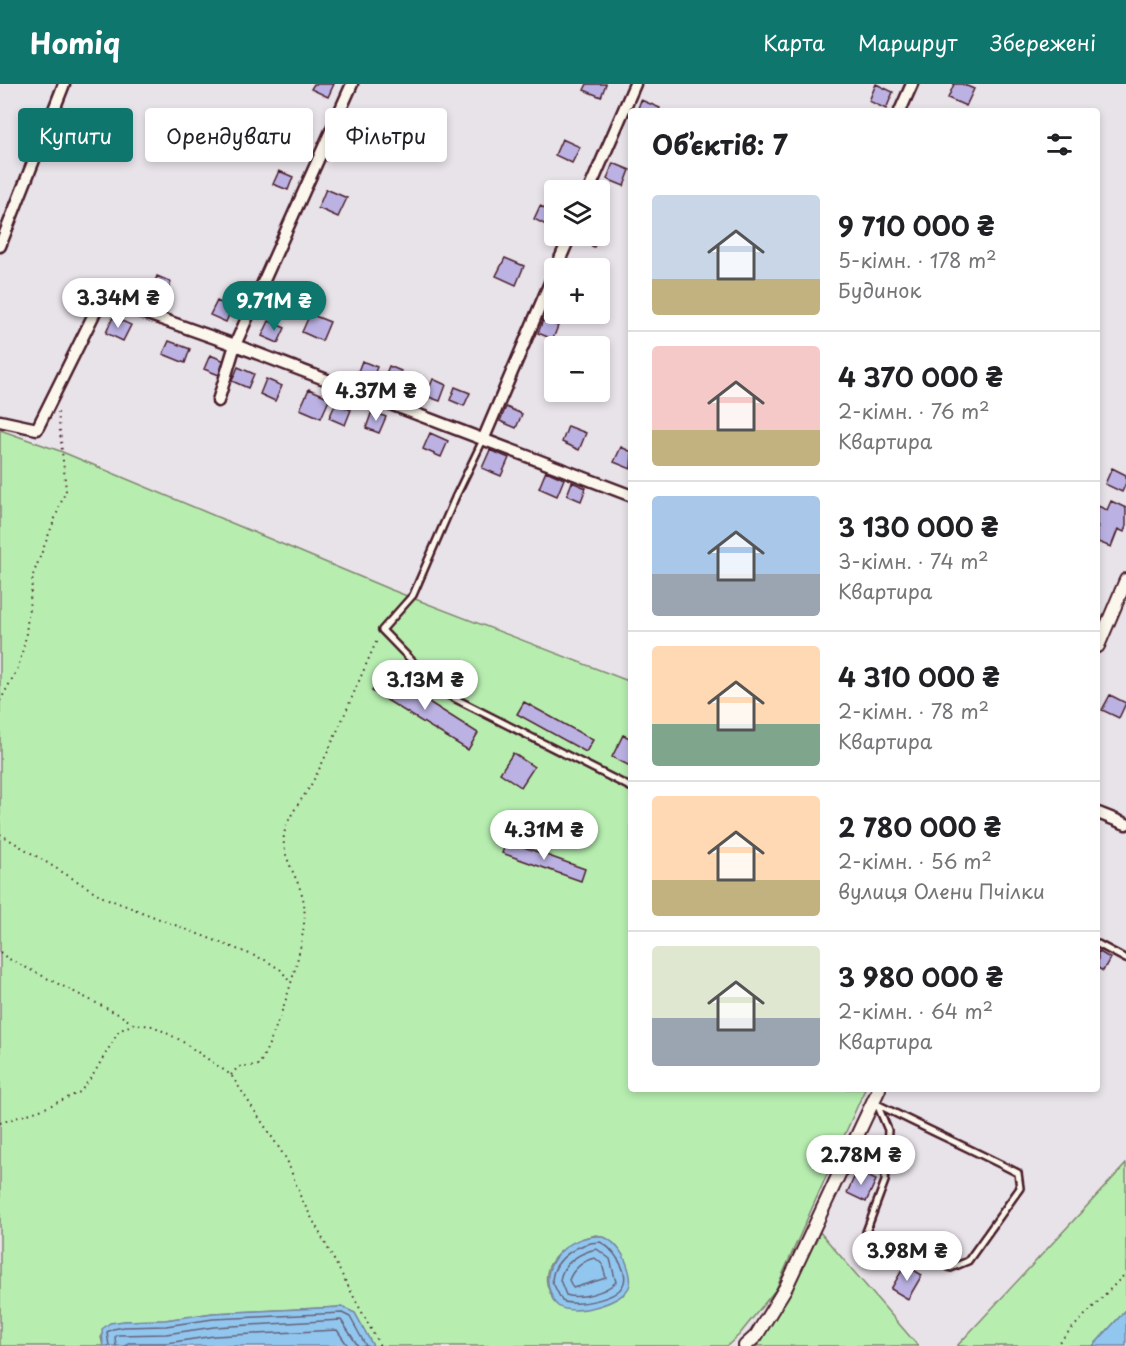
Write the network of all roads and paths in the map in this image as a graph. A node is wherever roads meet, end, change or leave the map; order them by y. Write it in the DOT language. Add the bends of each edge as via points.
graph roads {
  1 [pos="64,84"];
  2 [pos="352,84"];
  3 [pos="635,84"];
  4 [pos="912,84"];
  5 [pos="901,108"];
  6 [pos="593,180"];
  7 [pos="0,246"];
  8 [pos="544,298"];
  9 [pos="235,345"];
  10 [pos="54,394"];
  11 [pos="218,401"];
  12 [pos="0,421"];
  13 [pos="483,440"];
  14 [pos="628,494"];
  15 [pos="1126,580"];
  16 [pos="382,630"];
  17 [pos="1100,641"];
  18 [pos="0,701"];
  19 [pos="628,786"];
  20 [pos="1100,814"];
  21 [pos="1126,824"];
  22 [pos="0,834"];
  23 [pos="1100,945"];
  24 [pos="0,952"];
  25 [pos="1126,959"];
  26 [pos="289,982"];
  27 [pos="133,1024"];
  28 [pos="231,1075"];
  29 [pos="878,1092"];
  30 [pos="875,1103"];
  31 [pos="0,1123"];
  32 [pos="1126,1273"];
  33 [pos="380,1346"];
  34 [pos="745,1346"];
  35 [pos="1055,1346"];
  1 -- 7 [label="street"];
  2 -- 9 [label="street"];
  3 -- 6 [label="street"];
  4 -- 5 [label="street"];
  8 -- 13 [label="street"];
  9 -- 10 [label="street" via="102,298"];
  9 -- 11 [label="street"];
  9 -- 13 [label="street"];
  10 -- 12 [label="street" via="37,429"];
  10 -- 18 [label="path" via="66,490 33,575 18,668"];
  13 -- 14 [label="street"];
  13 -- 16 [label="lane" via="413,595"];
  15 -- 17 [label="street"];
  16 -- 19 [label="lane" via="442,692"];
  16 -- 26 [label="path" via="312,783 284,834 285,854 304,905 300,946"];
  20 -- 21 [label="street"];
  22 -- 26 [label="path" via="103,897 265,960 281,970"];
  23 -- 25 [label="lane"];
  24 -- 27 [label="path"];
  26 -- 28 [label="path" via="259,1065 238,1067"];
  27 -- 28 [label="path" via="153,1026 171,1035"];
  27 -- 31 [label="path" via="119,1031 80,1092"];
  28 -- 33 [label="path" via="287,1160 301,1198"];
  29 -- 30 [label="street"];
  30 -- 30 [label="lane" via="1018,1173 1020,1188 968,1261 951,1268 866,1232 885,1181 888,1130"];
  30 -- 34 [label="street" via="786,1287 756,1336"];
  32 -- 35 [label="path"];
}
